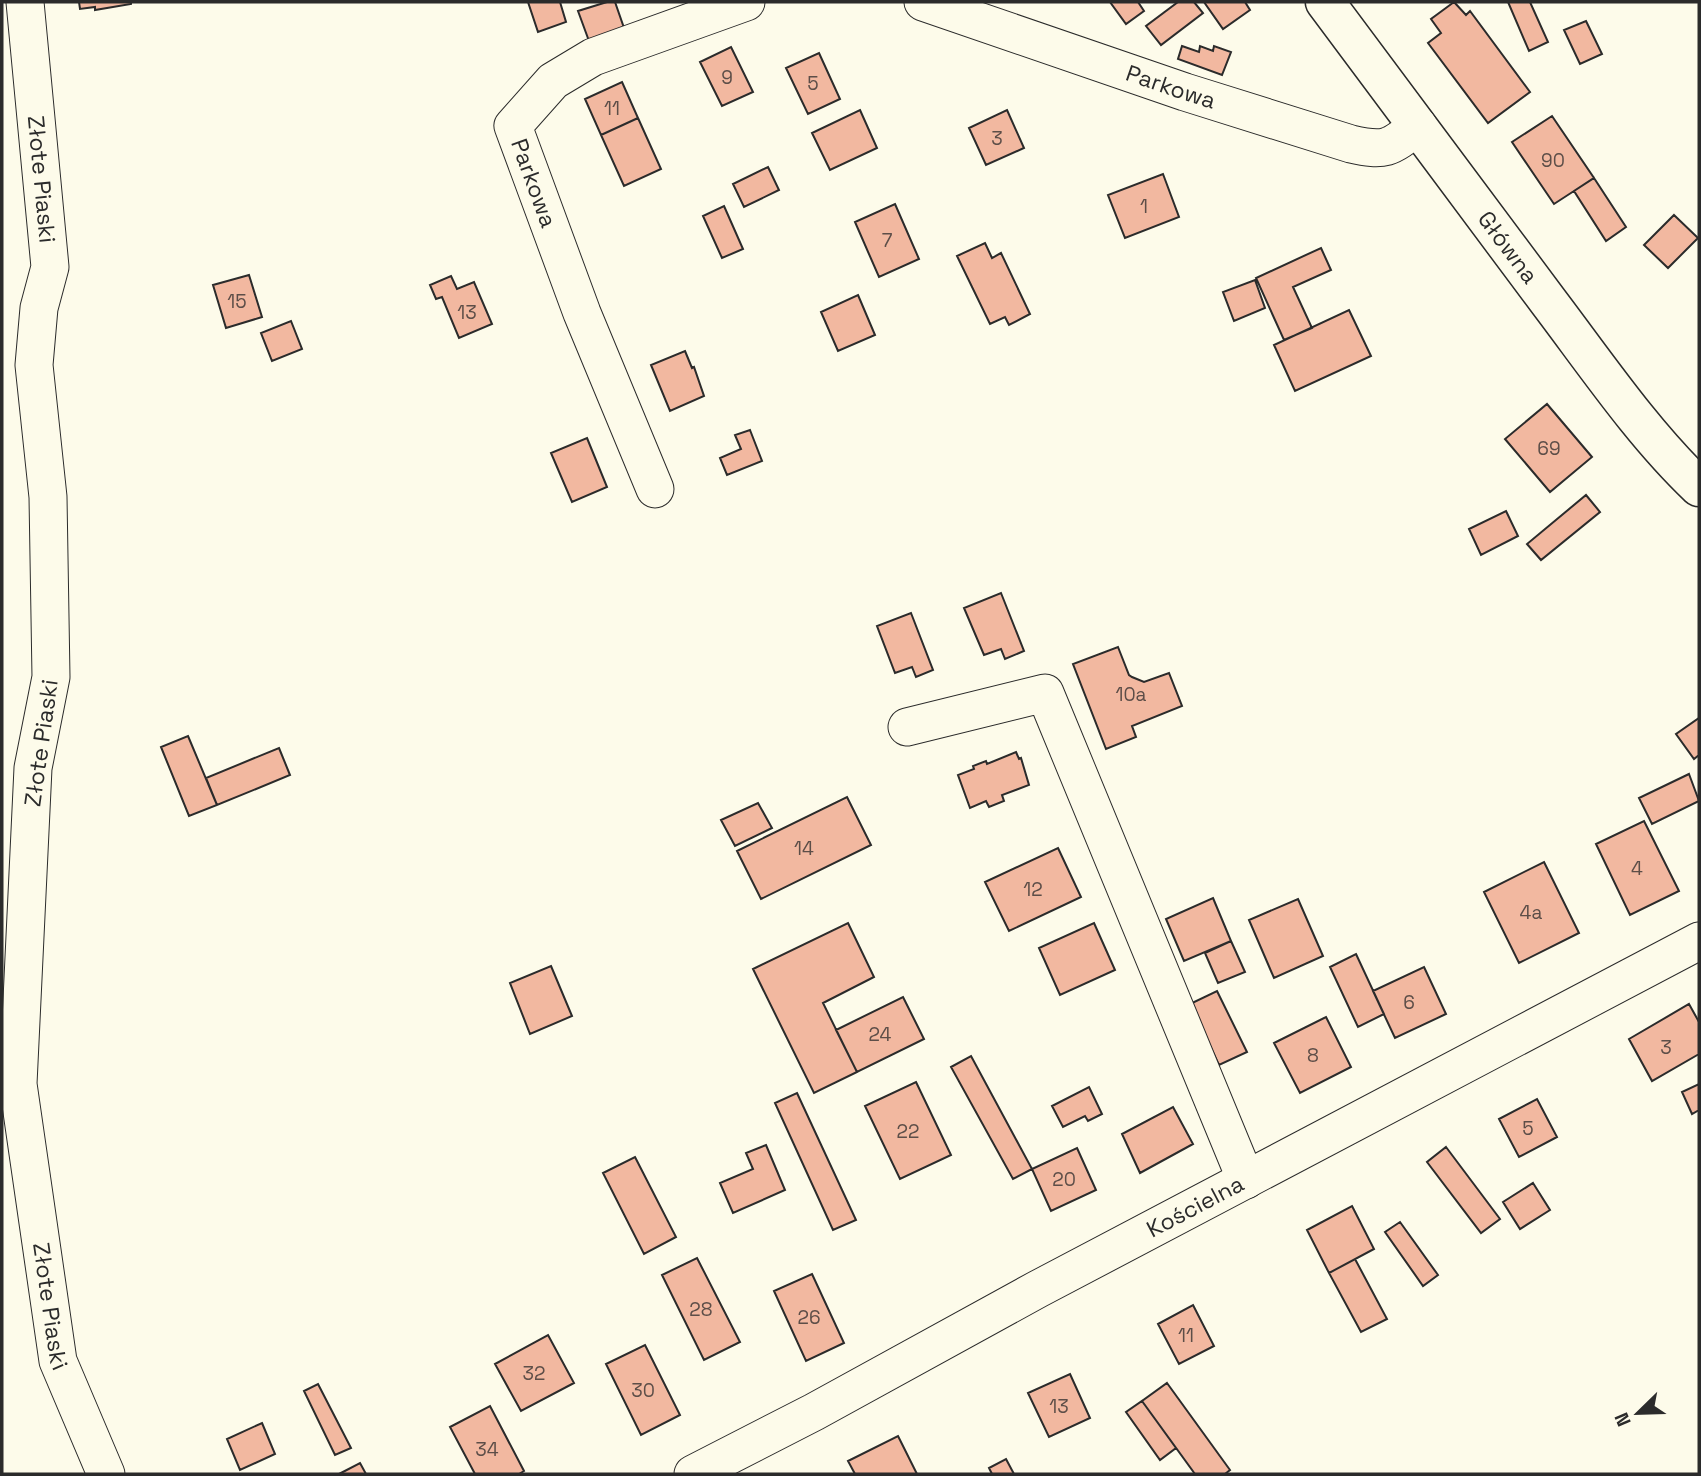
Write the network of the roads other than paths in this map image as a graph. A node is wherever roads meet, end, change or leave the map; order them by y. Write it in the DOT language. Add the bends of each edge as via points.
graph roads {
  1 [pos="25,2"];
  2 [pos="746,2"];
  3 [pos="923,2"];
  4 [pos="1325,2"];
  5 [pos="1418,126"];
  6 [pos="1699,487"];
  7 [pos="655,489"];
  8 [pos="907,727"];
  9 [pos="1699,941"];
  10 [pos="1246,1180"];
  11 [pos="106,1474"];
  12 [pos="693,1474"];
  1 -- 11 [label="street, Złote Piaski" via="50,267 39,309 34,365 48,497 51,677 33,768 18,1084 58,1361"];
  2 -- 7 [label="street, Parkowa" via="593,57 553,81 513,126 582,313"];
  3 -- 5 [label="street, Parkowa" via="1351,144 1377,150 1396,144"];
  4 -- 5 [label="main road, Główna"];
  5 -- 6 [label="main road, Główna" via="1590,356"];
  8 -- 10 [label="street" via="1045,693"];
  9 -- 10 [label="street, Kościelna"];
  10 -- 12 [label="street, Kościelna"];
}
